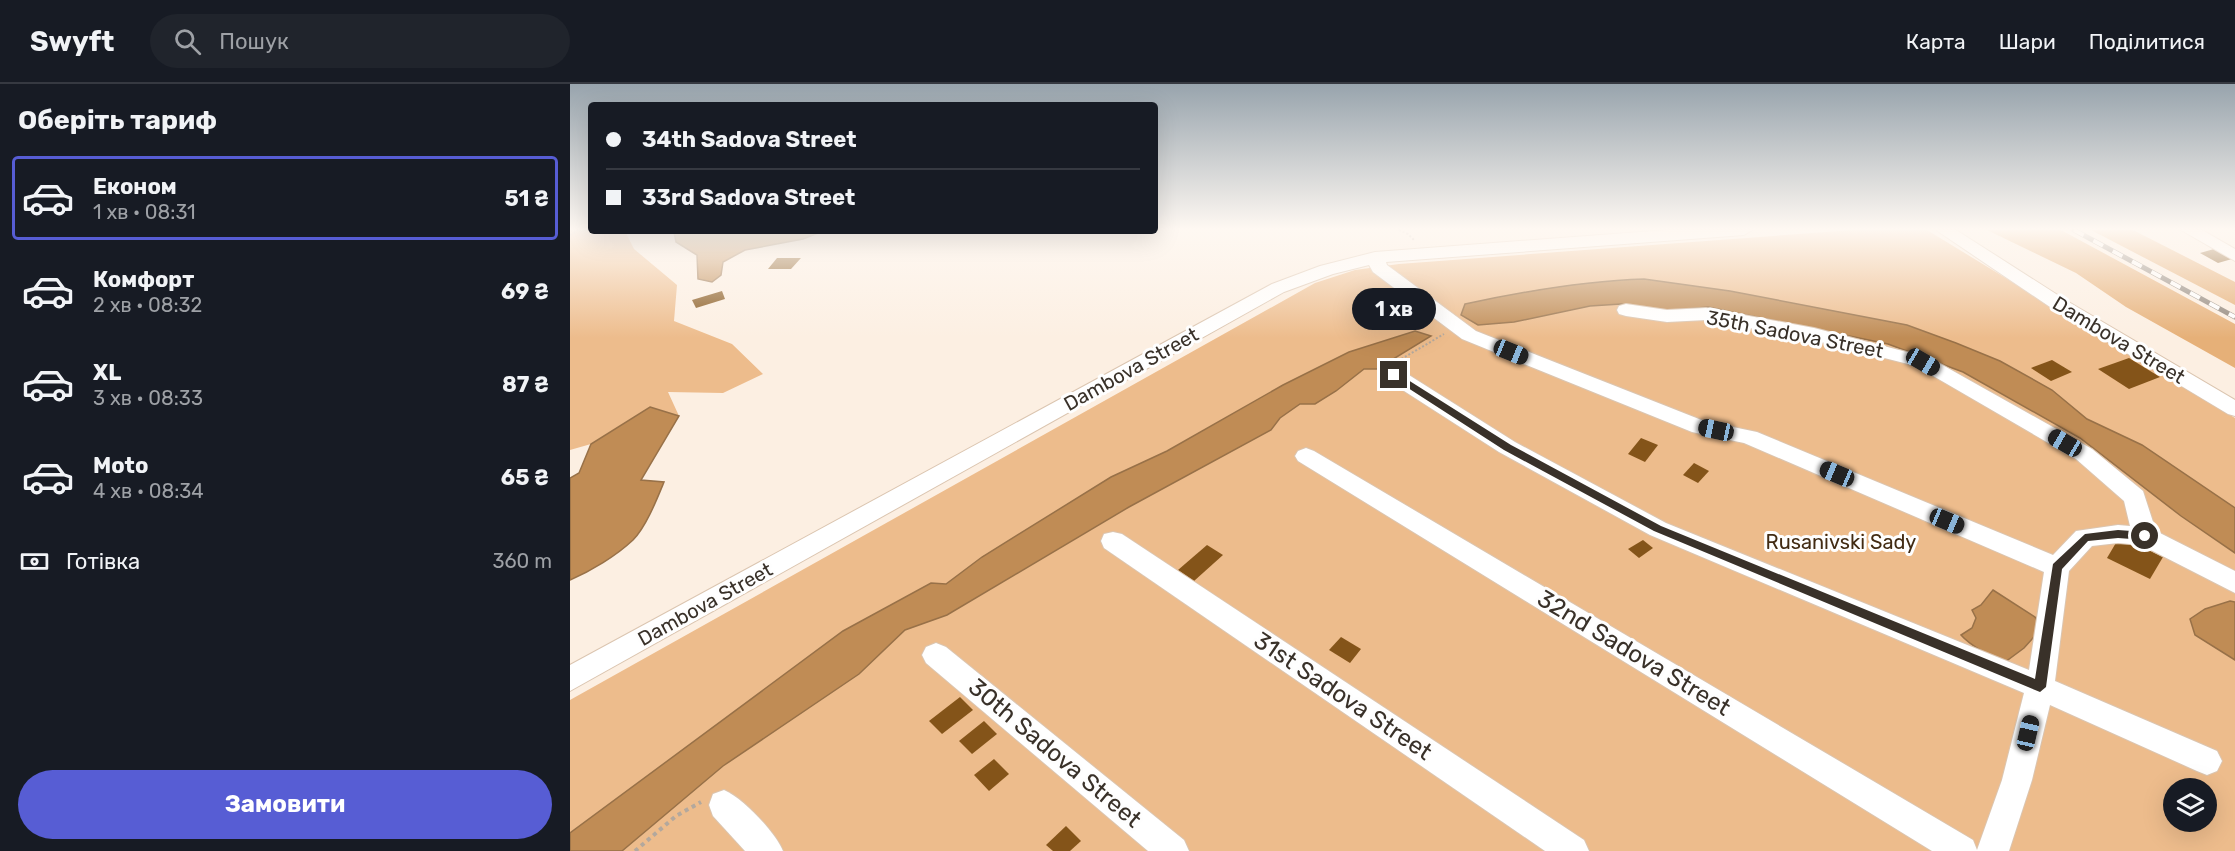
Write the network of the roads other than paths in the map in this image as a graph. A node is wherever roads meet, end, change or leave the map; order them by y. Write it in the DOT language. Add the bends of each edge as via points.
graph roads {
  1 [pos="1338,266"];
  2 [pos="1378,266"];
  3 [pos="1999,266"];
  4 [pos="1626,310"];
  5 [pos="1394,375"];
  6 [pos="2235,409"];
  7 [pos="1306,456"];
  8 [pos="2145,536"];
  9 [pos="1113,541"];
  10 [pos="2057,567"];
  11 [pos="2235,583"];
  12 [pos="936,655"];
  13 [pos="570,679"];
  14 [pos="2040,687"];
  15 [pos="2207,761"];
  16 [pos="724,805"];
  17 [pos="767,851"];
  18 [pos="1173,851"];
  19 [pos="1574,851"];
  20 [pos="1962,851"];
  21 [pos="1993,851"];
  1 -- 13 [label="street, Dambova Street" via="1278,288"];
  2 -- 10 [label="street" via="1469,335 1700,427 1749,437"];
  3 -- 6 [label="street, Dambova Street"];
  4 -- 8 [label="street, 35th Sadova Street" via="1666,316 1706,314 1825,337 1923,362 2084,454 2135,497"];
  5 -- 14 [label="street" via="1507,447 1658,529"];
  7 -- 20 [label="street, 32nd Sadova Street"];
  8 -- 10 [label="street" via="2085,538"];
  8 -- 11 [label="street"];
  9 -- 19 [label="street, 31st Sadova Street"];
  10 -- 14 [label="street"];
  12 -- 18 [label="street, 30th Sadova Street"];
  14 -- 15 [label="street"];
  14 -- 21 [label="street" via="2017,780"];
  16 -- 17 [label="street"];
}
